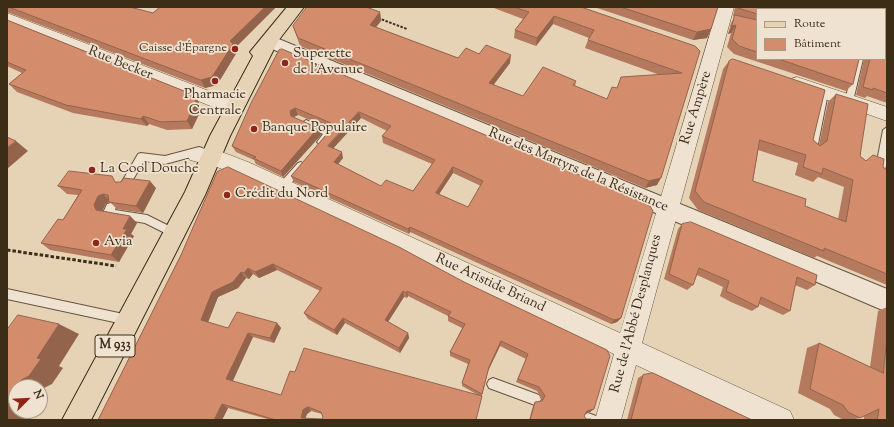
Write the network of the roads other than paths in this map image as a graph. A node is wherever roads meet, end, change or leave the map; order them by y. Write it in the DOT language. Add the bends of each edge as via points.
graph roads {
  1 [pos="296,7"];
  2 [pos="727,14"];
  3 [pos="7,18"];
  4 [pos="269,41"];
  5 [pos="859,60"];
  6 [pos="781,78"];
  7 [pos="824,93"];
  8 [pos="849,101"];
  9 [pos="229,106"];
  10 [pos="887,114"];
  11 [pos="297,119"];
  12 [pos="887,130"];
  13 [pos="812,149"];
  14 [pos="202,154"];
  15 [pos="880,174"];
  16 [pos="125,185"];
  17 [pos="282,187"];
  18 [pos="111,207"];
  19 [pos="666,209"];
  20 [pos="167,230"];
  21 [pos="152,272"];
  22 [pos="7,294"];
  23 [pos="887,301"];
  24 [pos="128,320"];
  25 [pos="628,348"];
  26 [pos="493,384"];
  27 [pos="534,399"];
  28 [pos="76,420"];
  29 [pos="596,420"];
  30 [pos="780,420"];
  1 -- 4 [label="main road, M 933"];
  2 -- 19 [label="street, Rue Ampère" via="712,55"];
  3 -- 9 [label="street, Rue Becker"];
  4 -- 9 [label="main road, M 933"];
  4 -- 19 [label="street, Rue des Martyrs de la Résistance"];
  5 -- 8 [label="lane"];
  6 -- 7 [label="street"];
  7 -- 8 [label="street"];
  7 -- 13 [label="lane"];
  8 -- 10 [label="street" via="866,111"];
  9 -- 14 [label="main road, M 933"];
  11 -- 17 [label="lane" via="329,133"];
  12 -- 15 [label="lane"];
  14 -- 16 [label="lane" via="165,160 141,158"];
  14 -- 17 [label="street, Rue Aristide Briand"];
  14 -- 20 [label="main road, M 933" via="185,180"];
  14 -- 21 [label="main road, M 933" via="194,195"];
  17 -- 25 [label="street, Rue Aristide Briand"];
  18 -- 20 [label="lane" via="108,213 147,219"];
  19 -- 23 [label="street, Rue des Martyrs de la Résistance"];
  19 -- 25 [label="street, Rue de l'Abbé Desplanques"];
  20 -- 21 [label="main road, M 933"];
  21 -- 24 [label="main road, M 933"];
  22 -- 24 [label="lane"];
  24 -- 28 [label="main road, M 933"];
  25 -- 29 [label="street, Rue de l'Abbé Desplanques"];
  25 -- 30 [label="street, Rue Aristide Briand"];
  26 -- 27 [label="lane"];
}
